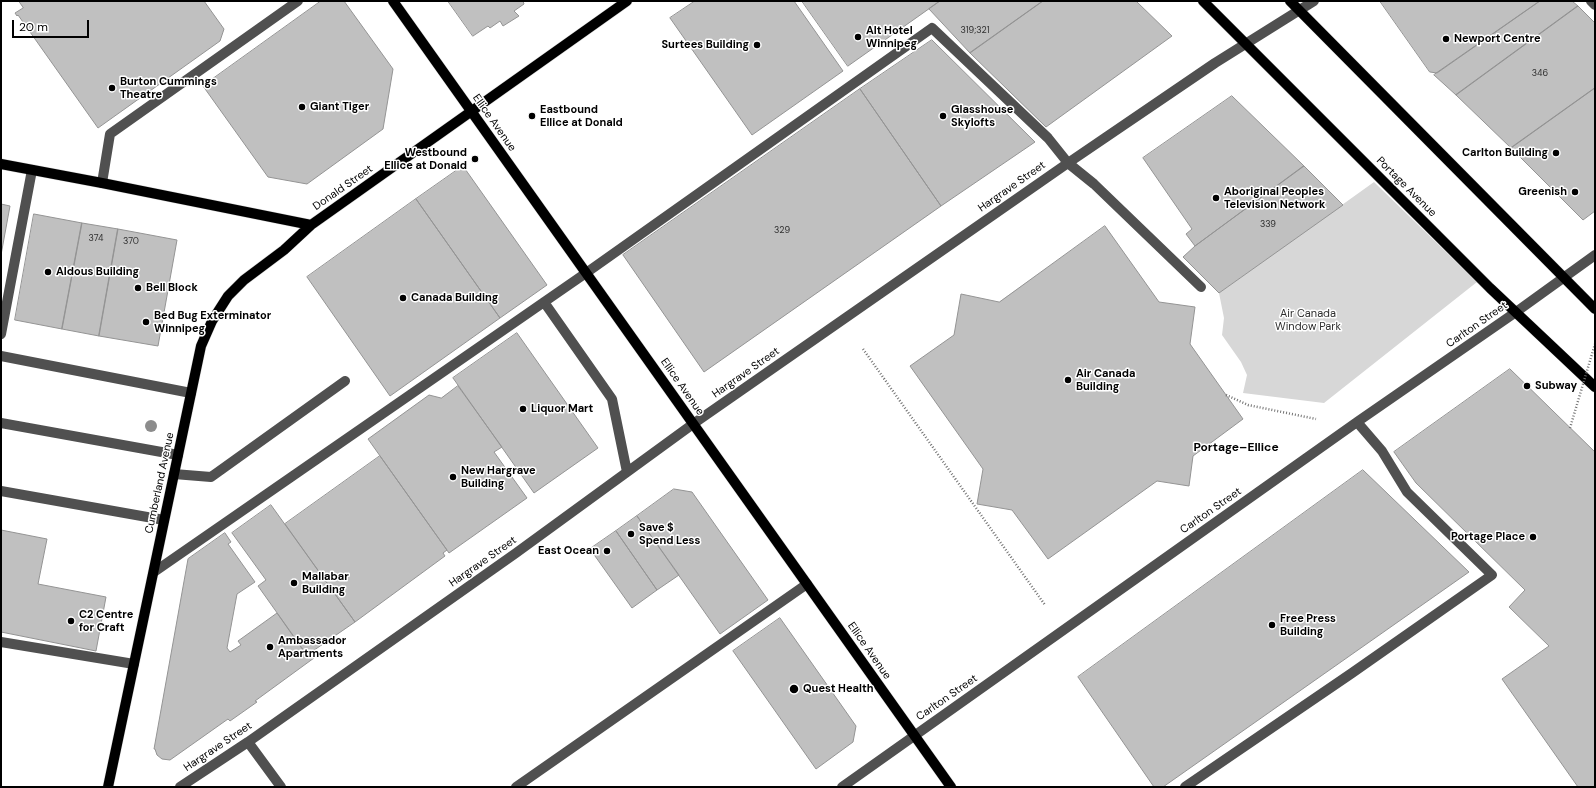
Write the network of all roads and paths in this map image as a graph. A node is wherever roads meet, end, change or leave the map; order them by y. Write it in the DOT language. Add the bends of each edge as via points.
graph roads {
  1 [pos="298,1"];
  2 [pos="393,1"];
  3 [pos="627,1"];
  4 [pos="1203,1"];
  5 [pos="1290,1"];
  6 [pos="1314,1"];
  7 [pos="1590,1"];
  8 [pos="1595,6"];
  9 [pos="1299,10"];
  10 [pos="1246,44"];
  11 [pos="471,111"];
  12 [pos="1068,163"];
  13 [pos="1,164"];
  14 [pos="32,170"];
  15 [pos="102,183"];
  16 [pos="311,225"];
  17 [pos="1595,255"];
  18 [pos="586,273"];
  19 [pos="1563,278"];
  20 [pos="1201,287"];
  21 [pos="544,302"];
  22 [pos="1595,309"];
  23 [pos="1516,312"];
  24 [pos="1,334"];
  25 [pos="1595,344"];
  26 [pos="863,349"];
  27 [pos="1,356"];
  28 [pos="345,381"];
  29 [pos="1595,387"];
  30 [pos="191,393"];
  31 [pos="1226,395"];
  32 [pos="1316,419"];
  33 [pos="1357,422"];
  34 [pos="1,423"];
  35 [pos="693,424"];
  36 [pos="1570,428"];
  37 [pos="178,456"];
  38 [pos="627,472"];
  39 [pos="174,474"];
  40 [pos="1,491"];
  41 [pos="164,520"];
  42 [pos="154,572"];
  43 [pos="807,584"];
  44 [pos="1045,605"];
  45 [pos="1,642"];
  46 [pos="134,664"];
  47 [pos="914,736"];
  48 [pos="248,742"];
  49 [pos="108,787"];
  50 [pos="180,787"];
  51 [pos="281,787"];
  52 [pos="516,787"];
  53 [pos="842,787"];
  54 [pos="951,787"];
  55 [pos="1185,787"];
  1 -- 15 [label="street" via="110,134"];
  2 -- 11 [label="main road, Ellice Avenue"];
  3 -- 11 [label="main road, Donald Street"];
  4 -- 10 [label="main road, Portage Avenue"];
  5 -- 9 [label="main road"];
  6 -- 9 [label="street, Hargrave Street"];
  7 -- 8 [label="street"];
  9 -- 10 [label="street, Hargrave Street"];
  9 -- 19 [label="main road"];
  10 -- 12 [label="street, Hargrave Street"];
  10 -- 23 [label="main road, Portage Avenue"];
  11 -- 16 [label="main road, Donald Street"];
  11 -- 18 [label="main road, Ellice Avenue"];
  12 -- 18 [label="street" via="1048,138 932,28"];
  12 -- 20 [label="street" via="1099,189"];
  12 -- 35 [label="street, Hargrave Street"];
  13 -- 14 [label="main road, Donald Street"];
  14 -- 15 [label="main road, Donald Street"];
  14 -- 24 [label="street"];
  15 -- 16 [label="main road, Donald Street"];
  16 -- 30 [label="main road, Cumberland Avenue" via="228,296 212,321 201,346"];
  17 -- 19 [label="street, Carlton Street"];
  18 -- 21 [label="street"];
  18 -- 35 [label="main road, Ellice Avenue"];
  19 -- 22 [label="main road"];
  19 -- 23 [label="street, Carlton Street"];
  21 -- 38 [label="street" via="612,399"];
  21 -- 42 [label="street"];
  23 -- 29 [label="main road, Portage Avenue"];
  23 -- 33 [label="street, Carlton Street"];
  25 -- 36 [label="path, bridge"];
  26 -- 44 [label="path"];
  27 -- 30 [label="street"];
  28 -- 39 [label="street" via="211,477"];
  30 -- 37 [label="main road, Cumberland Avenue"];
  31 -- 32 [label="path" via="1248,405"];
  33 -- 47 [label="street, Carlton Street"];
  33 -- 55 [label="street" via="1382,451 1407,492 1492,575"];
  34 -- 37 [label="street"];
  35 -- 38 [label="street, Hargrave Street"];
  35 -- 43 [label="main road, Ellice Avenue"];
  37 -- 39 [label="main road, Cumberland Avenue"];
  38 -- 48 [label="street, Hargrave Street"];
  39 -- 41 [label="main road, Cumberland Avenue"];
  40 -- 41 [label="street"];
  41 -- 42 [label="main road, Cumberland Avenue"];
  42 -- 46 [label="main road, Cumberland Avenue"];
  43 -- 47 [label="main road, Ellice Avenue"];
  43 -- 52 [label="street"];
  45 -- 46 [label="street"];
  46 -- 49 [label="main road, Cumberland Avenue"];
  47 -- 53 [label="street, Carlton Street"];
  47 -- 54 [label="main road, Ellice Avenue"];
  48 -- 50 [label="street, Hargrave Street"];
  48 -- 51 [label="street"];
}
